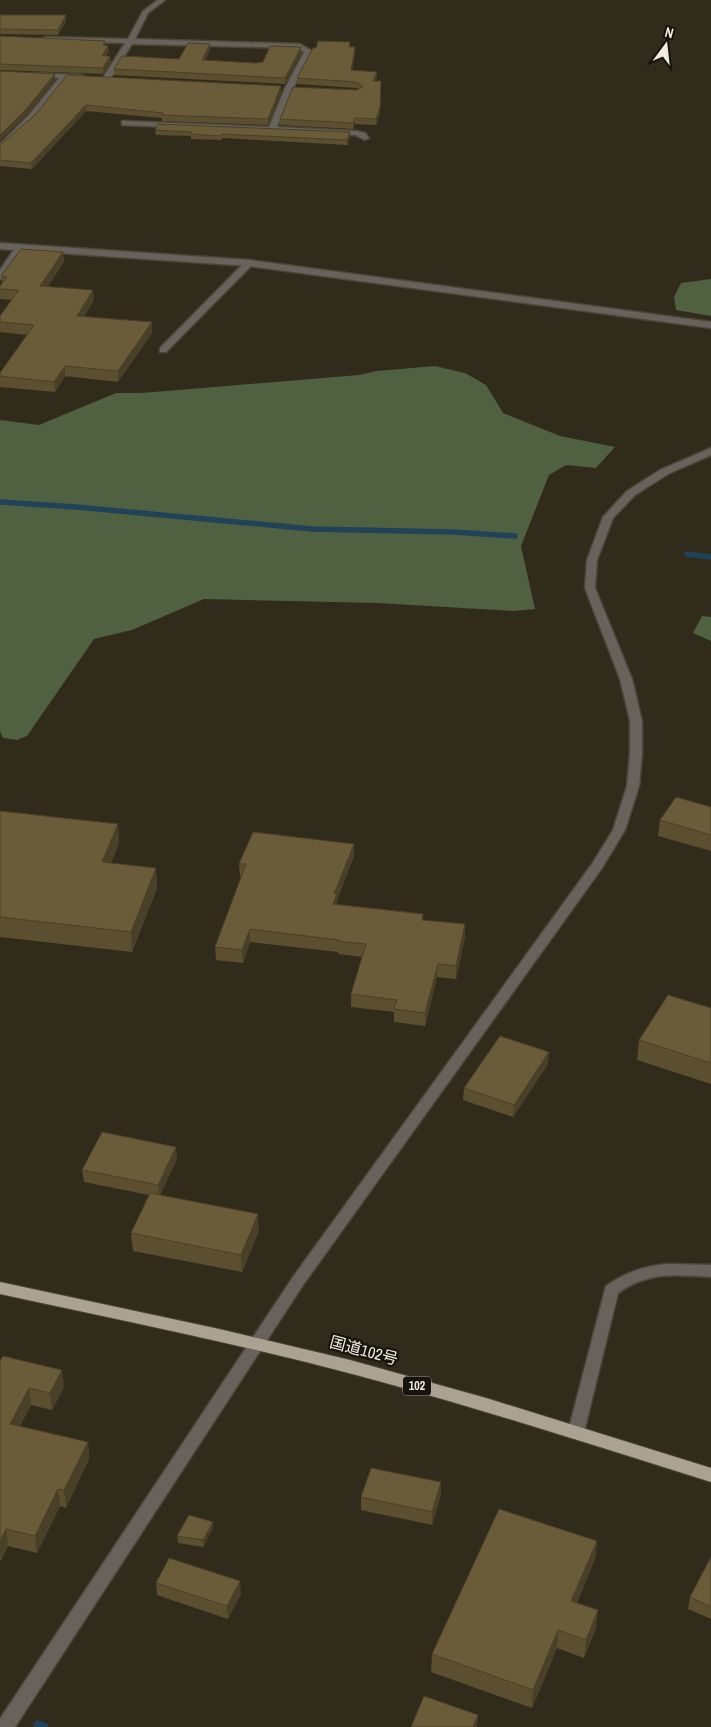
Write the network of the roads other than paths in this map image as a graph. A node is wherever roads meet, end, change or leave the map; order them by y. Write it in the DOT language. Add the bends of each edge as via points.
graph roads {
  1 [pos="162,0"];
  2 [pos="37,39"];
  3 [pos="131,40"];
  4 [pos="28,74"];
  5 [pos="65,76"];
  6 [pos="98,78"];
  7 [pos="116,79"];
  8 [pos="280,88"];
  9 [pos="289,88"];
  10 [pos="299,88"];
  11 [pos="125,122"];
  12 [pos="272,129"];
  13 [pos="365,138"];
  14 [pos="0,148"];
  15 [pos="0,246"];
  16 [pos="20,247"];
  17 [pos="249,263"];
  18 [pos="0,276"];
  19 [pos="711,325"];
  20 [pos="163,350"];
  21 [pos="711,450"];
  22 [pos="711,1271"];
  23 [pos="0,1288"];
  24 [pos="257,1344"];
  25 [pos="576,1432"];
  26 [pos="711,1475"];
  27 [pos="5,1727"];
  1 -- 3 [label="street" via="145,12"];
  2 -- 3 [label="street"];
  3 -- 6 [label="street"];
  3 -- 9 [label="street" via="305,48 308,51"];
  4 -- 5 [label="street"];
  5 -- 6 [label="street"];
  5 -- 14 [label="street" via="32,117"];
  6 -- 7 [label="street"];
  8 -- 9 [label="street"];
  9 -- 10 [label="street"];
  9 -- 12 [label="street"];
  11 -- 12 [label="street"];
  12 -- 13 [label="street" via="356,133"];
  15 -- 16 [label="street"];
  16 -- 17 [label="street"];
  16 -- 18 [label="street"];
  17 -- 19 [label="street"];
  17 -- 20 [label="street"];
  21 -- 24 [label="street" via="664,472 631,493 608,517 592,560 590,588 626,679 636,721 633,786 619,830 598,865 298,1281"];
  22 -- 25 [label="street" via="650,1270 626,1279 611,1290"];
  23 -- 24 [label="highway, 国道102号 / 102"];
  24 -- 25 [label="highway, 国道102号 / 102" via="351,1367"];
  24 -- 27 [label="street"];
  25 -- 26 [label="highway, 国道102号 / 102"];
}
